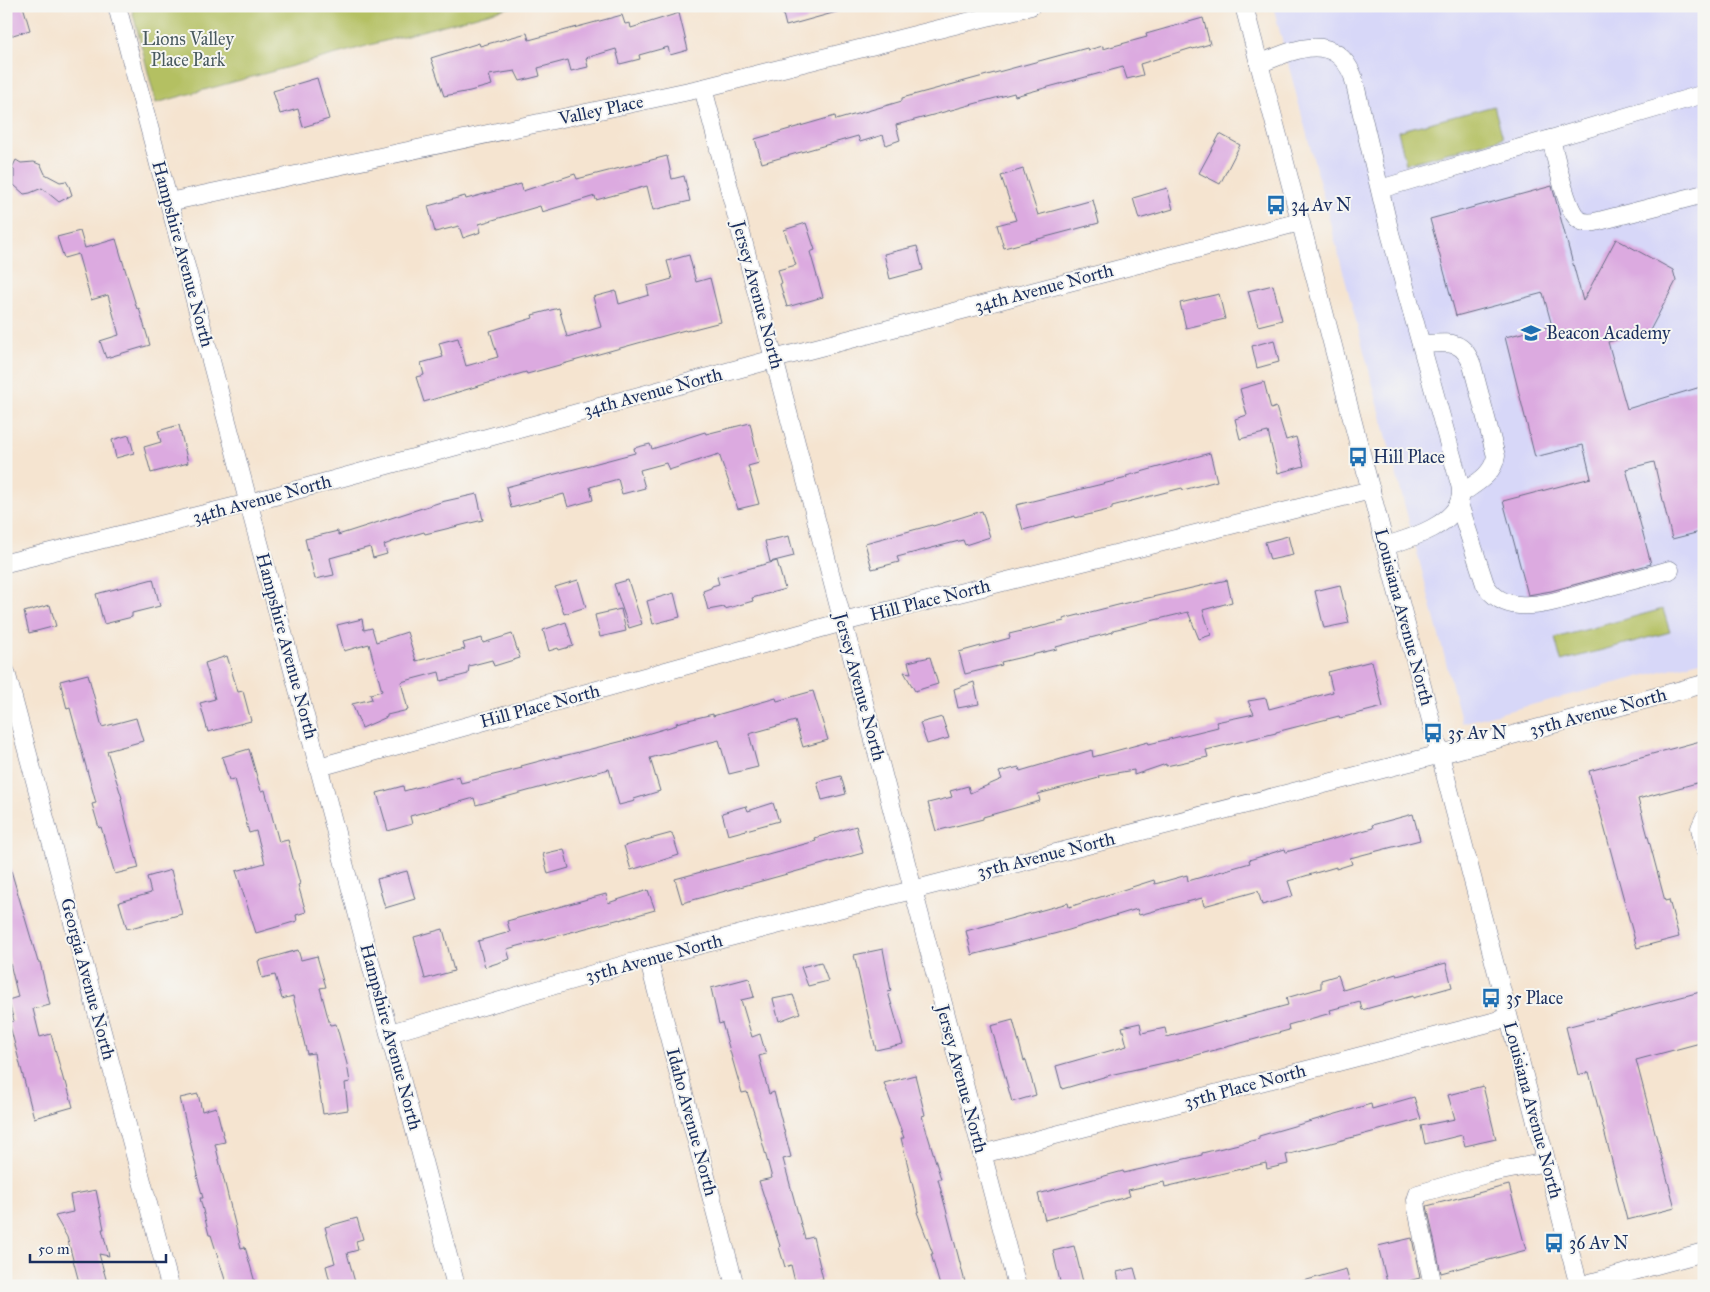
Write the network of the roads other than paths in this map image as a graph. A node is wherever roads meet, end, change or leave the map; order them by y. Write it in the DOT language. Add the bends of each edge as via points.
graph roads {
  1 [pos="117,6"];
  2 [pos="1031,6"];
  3 [pos="1244,6"];
  4 [pos="1259,64"];
  5 [pos="703,88"];
  6 [pos="1704,94"];
  7 [pos="1551,139"];
  8 [pos="1380,189"];
  9 [pos="1704,194"];
  10 [pos="170,202"];
  11 [pos="1300,222"];
  12 [pos="1420,344"];
  13 [pos="774,359"];
  14 [pos="1370,490"];
  15 [pos="1460,498"];
  16 [pos="249,504"];
  17 [pos="1385,546"];
  18 [pos="6,563"];
  19 [pos="1670,570"];
  20 [pos="843,622"];
  21 [pos="6,672"];
  22 [pos="1704,684"];
  23 [pos="1441,754"];
  24 [pos="319,767"];
  25 [pos="1704,819"];
  26 [pos="1704,847"];
  27 [pos="913,889"];
  28 [pos="648,958"];
  29 [pos="1508,1018"];
  30 [pos="390,1033"];
  31 [pos="982,1154"];
  32 [pos="1546,1162"];
  33 [pos="1704,1252"];
  34 [pos="170,1286"];
  35 [pos="456,1286"];
  36 [pos="735,1286"];
  37 [pos="1017,1286"];
  38 [pos="1433,1286"];
  39 [pos="1579,1286"];
  1 -- 10 [label="street, Hampshire Avenue North"];
  2 -- 5 [label="street, Valley Place"];
  3 -- 4 [label="street, Louisiana Avenue North"];
  4 -- 8 [label="street" via="1296,49 1313,47 1326,48 1348,63"];
  4 -- 11 [label="street, Louisiana Avenue North"];
  5 -- 10 [label="street, Valley Place"];
  5 -- 13 [label="street, Jersey Avenue North"];
  6 -- 7 [label="street"];
  7 -- 8 [label="street"];
  7 -- 9 [label="street" via="1569,204 1583,222 1592,223"];
  8 -- 12 [label="street"];
  10 -- 16 [label="street, Hampshire Avenue North"];
  11 -- 13 [label="street, 34th Avenue North"];
  11 -- 14 [label="street, Louisiana Avenue North"];
  12 -- 15 [label="street"];
  12 -- 15 [label="street" via="1453,344 1462,347 1469,355 1496,456 1495,465 1486,476"];
  13 -- 16 [label="street, 34th Avenue North"];
  13 -- 20 [label="street, Jersey Avenue North"];
  14 -- 17 [label="street, Louisiana Avenue North"];
  14 -- 20 [label="street, Hill Place North"];
  15 -- 17 [label="street" via="1447,519 1409,539"];
  15 -- 19 [label="street" via="1485,584 1490,593 1509,603 1535,605 1557,601"];
  16 -- 18 [label="street, 34th Avenue North"];
  16 -- 24 [label="street, Hampshire Avenue North"];
  17 -- 23 [label="street, Louisiana Avenue North"];
  20 -- 24 [label="street, Hill Place North"];
  20 -- 27 [label="street, Jersey Avenue North"];
  21 -- 34 [label="street, Georgia Avenue North"];
  22 -- 23 [label="street, 35th Avenue North"];
  23 -- 27 [label="street, 35th Avenue North"];
  23 -- 29 [label="street, Louisiana Avenue North"];
  24 -- 30 [label="street, Hampshire Avenue North"];
  25 -- 26 [label="street" via="1700,828"];
  27 -- 28 [label="street, 35th Avenue North"];
  27 -- 31 [label="street, Jersey Avenue North"];
  28 -- 30 [label="street, 35th Avenue North"];
  28 -- 36 [label="street, Idaho Avenue North"];
  29 -- 31 [label="street, 35th Place North"];
  29 -- 32 [label="street, Louisiana Avenue North"];
  30 -- 35 [label="street, Hampshire Avenue North"];
  31 -- 37 [label="street, Jersey Avenue North"];
  32 -- 38 [label="street" via="1486,1174 1418,1194 1417,1209"];
  32 -- 39 [label="street, Louisiana Avenue North"];
  33 -- 39 [label="street"];
}
